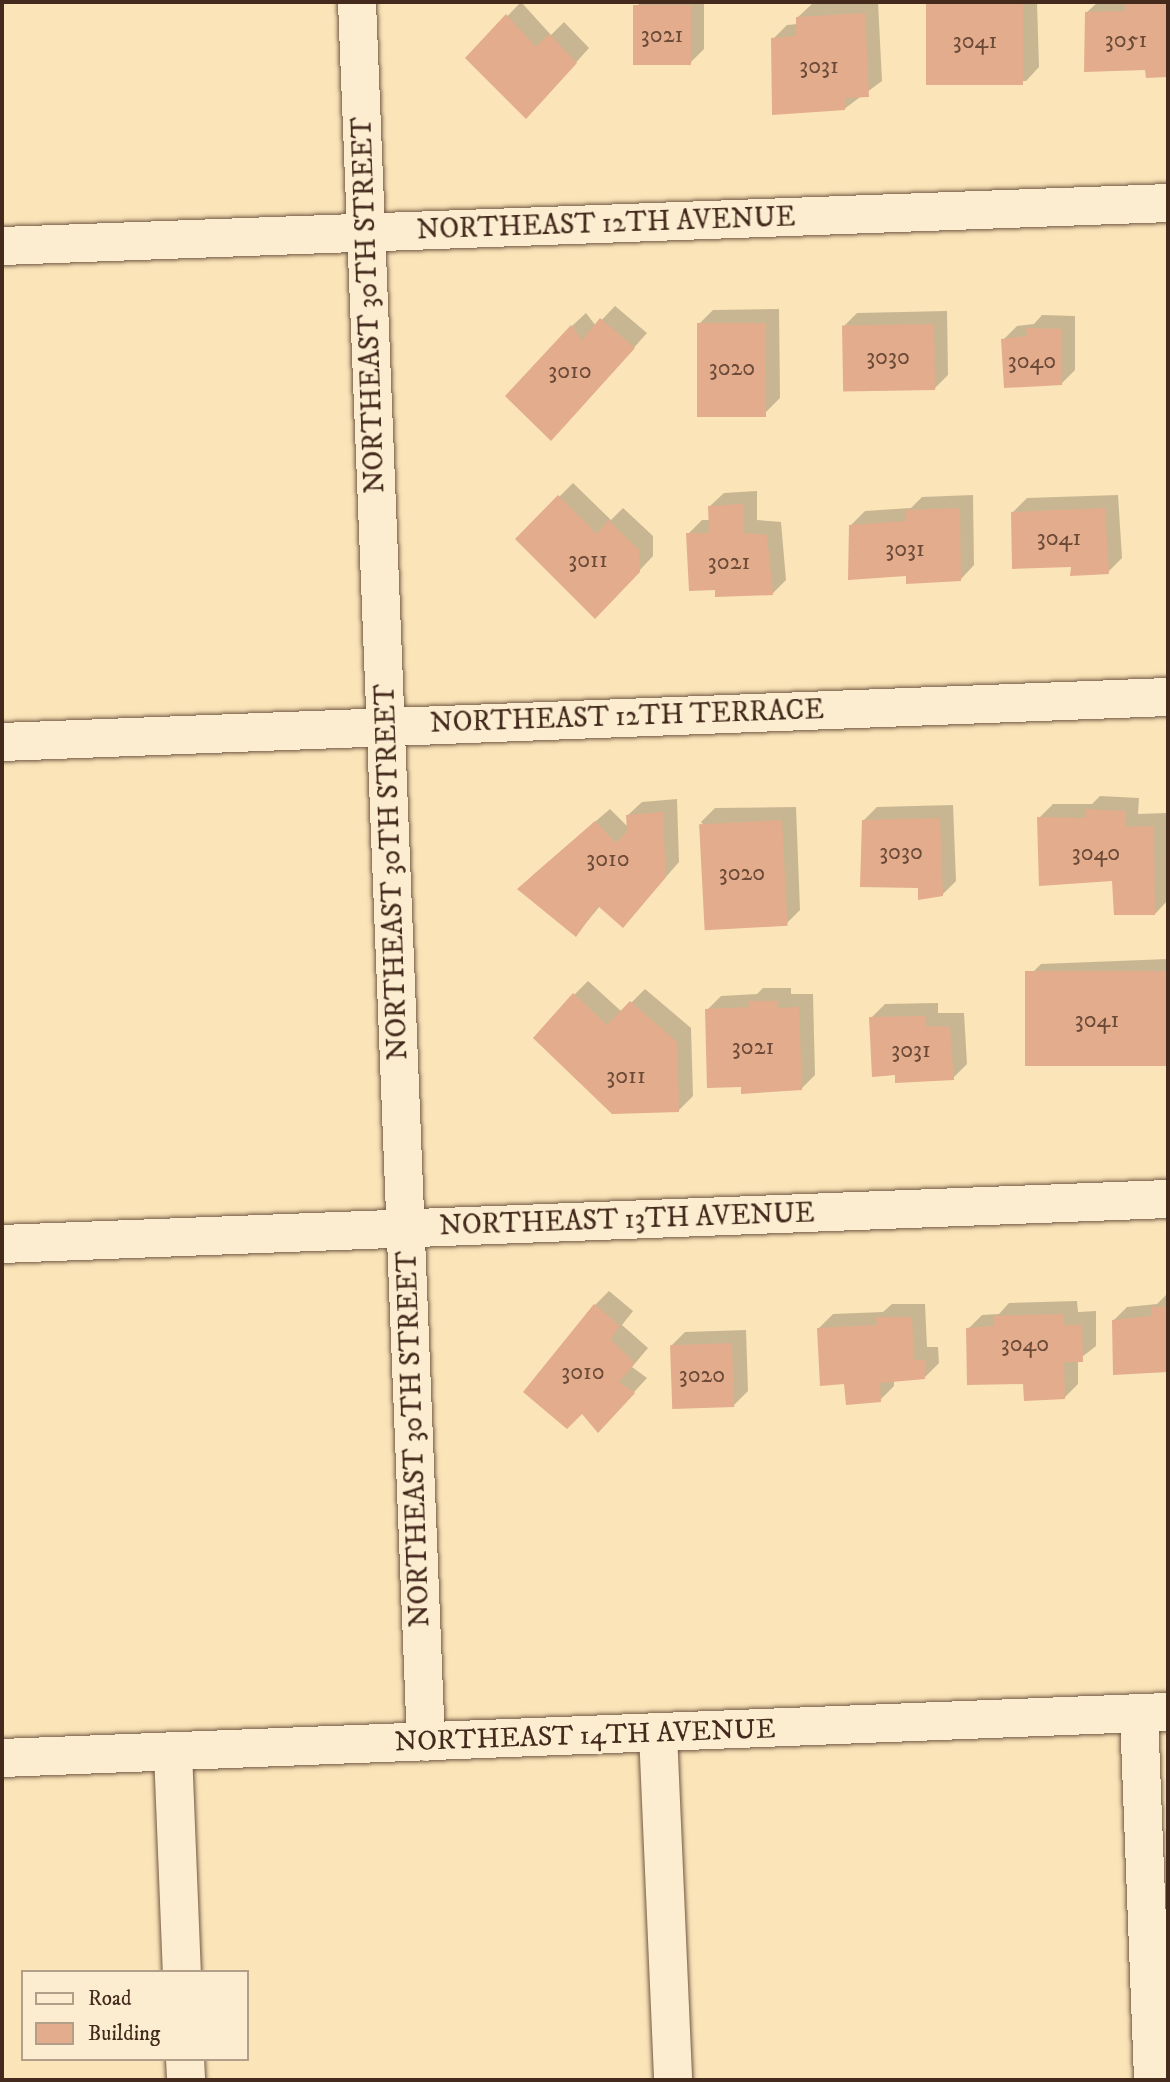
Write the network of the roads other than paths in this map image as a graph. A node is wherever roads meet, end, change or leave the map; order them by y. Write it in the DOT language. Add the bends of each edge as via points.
graph roads {
  1 [pos="357,2"];
  2 [pos="1168,203"];
  3 [pos="366,232"];
  4 [pos="2,246"];
  5 [pos="1168,697"];
  6 [pos="386,726"];
  7 [pos="2,742"];
  8 [pos="1168,1199"];
  9 [pos="406,1229"];
  10 [pos="2,1244"];
  11 [pos="1154,1713"];
  12 [pos="658,1733"];
  13 [pos="426,1742"];
  14 [pos="173,1752"];
  15 [pos="2,1758"];
  16 [pos="182,1970"];
  17 [pos="185,2061"];
  18 [pos="186,2080"];
  19 [pos="673,2080"];
  20 [pos="1153,2080"];
  1 -- 3 [label="street, NORTHEAST 30TH STREET"];
  2 -- 3 [label="street, NORTHEAST 12TH AVENUE"];
  3 -- 4 [label="street, NORTHEAST 12TH AVENUE"];
  3 -- 6 [label="street, NORTHEAST 30TH STREET"];
  5 -- 6 [label="street, NORTHEAST 12TH TERRACE"];
  6 -- 7 [label="street, NORTHEAST 12TH TERRACE"];
  6 -- 9 [label="street, NORTHEAST 30TH STREET"];
  8 -- 9 [label="street, NORTHEAST 13TH AVENUE"];
  9 -- 10 [label="street, NORTHEAST 13TH AVENUE"];
  9 -- 13 [label="street, NORTHEAST 30TH STREET"];
  11 -- 12 [label="street, NORTHEAST 14TH AVENUE"];
  11 -- 20 [label="street"];
  12 -- 13 [label="street, NORTHEAST 14TH AVENUE"];
  12 -- 19 [label="street"];
  13 -- 14 [label="street, NORTHEAST 14TH AVENUE"];
  14 -- 15 [label="street, NORTHEAST 14TH AVENUE"];
  14 -- 16 [label="street"];
  17 -- 18 [label="street"];
}
